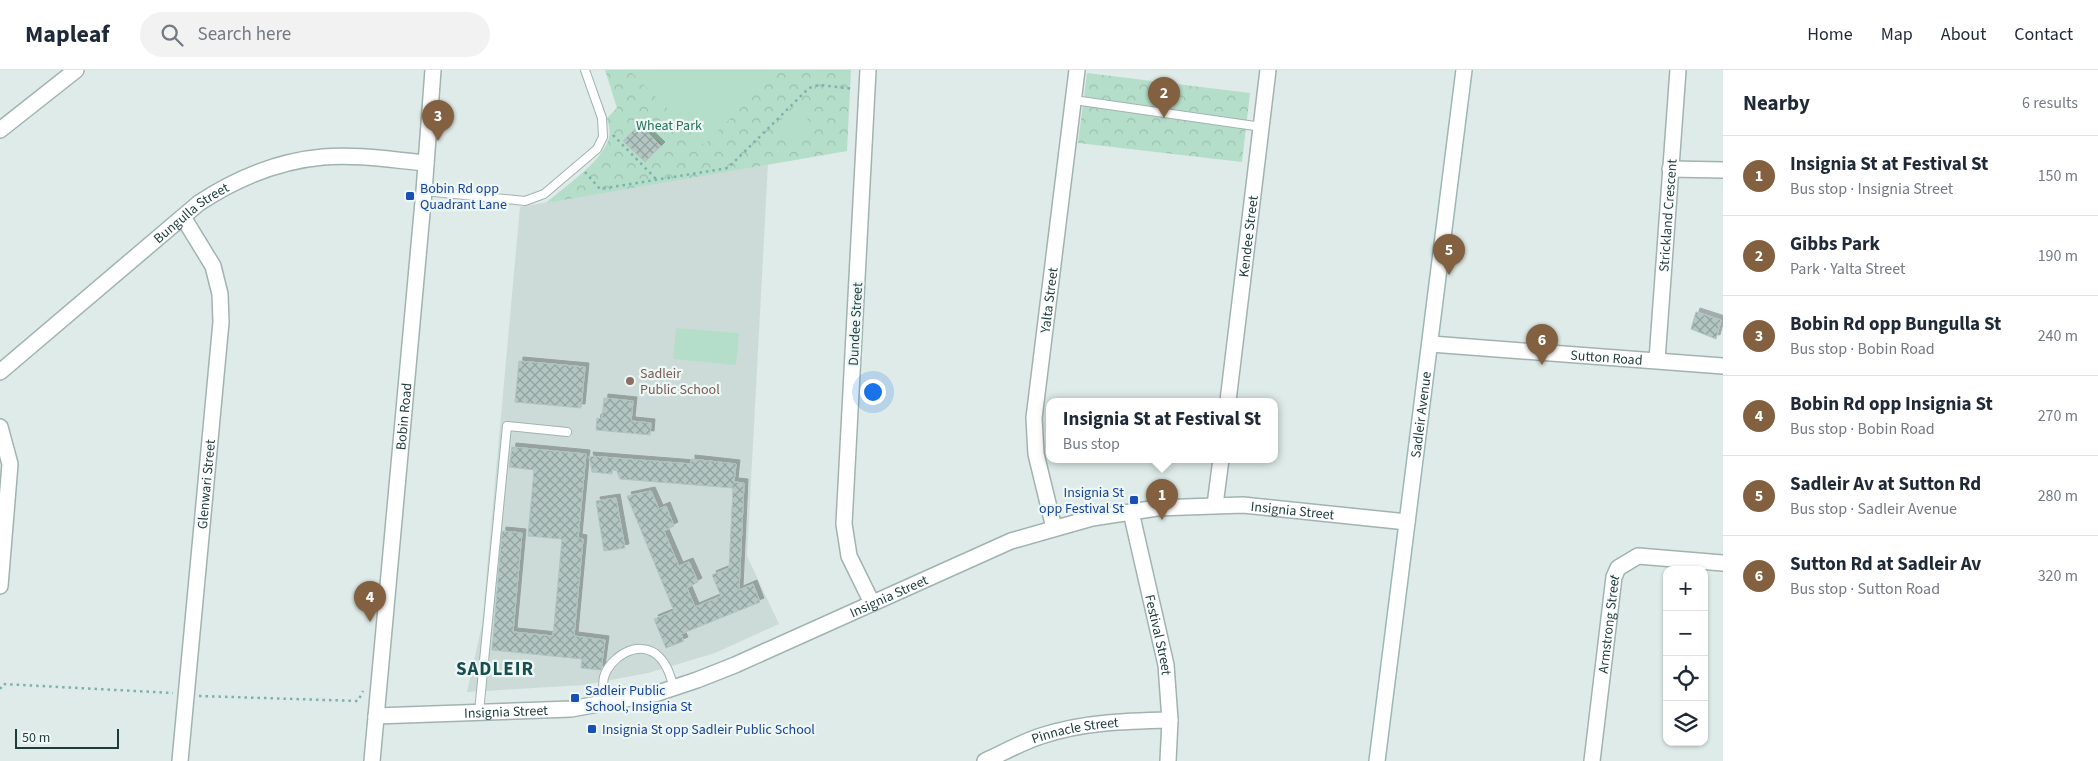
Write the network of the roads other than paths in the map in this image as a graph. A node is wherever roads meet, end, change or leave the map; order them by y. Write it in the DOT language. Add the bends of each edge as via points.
graph roads {
  1 [pos="76,70"];
  2 [pos="433,70"];
  3 [pos="585,70"];
  4 [pos="868,70"];
  5 [pos="1077,70"];
  6 [pos="1268,70"];
  7 [pos="1464,70"];
  8 [pos="1678,70"];
  9 [pos="1074,100"];
  10 [pos="1262,128"];
  11 [pos="0,130"];
  12 [pos="426,163"];
  13 [pos="1670,169"];
  14 [pos="1723,170"];
  15 [pos="424,190"];
  16 [pos="182,217"];
  17 [pos="1431,344"];
  18 [pos="1657,360"];
  19 [pos="1723,366"];
  20 [pos="0,372"];
  21 [pos="1228,398"];
  22 [pos="0,427"];
  23 [pos="567,432"];
  24 [pos="1220,463"];
  25 [pos="1215,505"];
  26 [pos="1131,512"];
  27 [pos="1407,522"];
  28 [pos="1054,528"];
  29 [pos="1723,563"];
  30 [pos="0,586"];
  31 [pos="872,603"];
  32 [pos="674,688"];
  33 [pos="604,704"];
  34 [pos="479,712"];
  35 [pos="376,716"];
  36 [pos="1170,720"];
  37 [pos="180,761"];
  38 [pos="372,761"];
  39 [pos="985,761"];
  40 [pos="1168,761"];
  41 [pos="1378,761"];
  42 [pos="1592,761"];
  1 -- 11 [label="street"];
  2 -- 12 [label="street, Bobin Road"];
  3 -- 15 [label="lane" via="602,118 603,137 579,166 544,194 525,201"];
  4 -- 31 [label="street, Dundee Street" via="844,524 849,556"];
  5 -- 9 [label="street, Yalta Street"];
  6 -- 10 [label="street, Kendee Street"];
  7 -- 17 [label="street, Sadleir Avenue"];
  8 -- 13 [label="street, Strickland Crescent"];
  9 -- 10 [label="lane"];
  9 -- 28 [label="street, Yalta Street" via="1034,418 1036,454"];
  10 -- 21 [label="street, Kendee Street"];
  12 -- 15 [label="street, Bobin Road"];
  12 -- 16 [label="street, Bungulla Street" via="339,157 277,165 221,189"];
  13 -- 14 [label="street"];
  13 -- 18 [label="street, Strickland Crescent"];
  15 -- 35 [label="street, Bobin Road"];
  16 -- 20 [label="street, Bungulla Street"];
  16 -- 37 [label="street, Glenwari Street" via="213,266 220,294 221,322"];
  17 -- 18 [label="street, Sutton Road"];
  17 -- 27 [label="street, Sadleir Avenue"];
  18 -- 19 [label="street, Sutton Road"];
  22 -- 30 [label="street" via="10,464"];
  23 -- 34 [label="lane" via="507,426"];
  24 -- 25 [label="street"];
  25 -- 26 [label="street, Insignia Street"];
  25 -- 27 [label="street, Insignia Street" via="1271,507"];
  26 -- 28 [label="street, Insignia Street"];
  26 -- 36 [label="street, Festival Street" via="1166,665"];
  27 -- 41 [label="street, Sadleir Avenue"];
  28 -- 31 [label="street, Insignia Street" via="1012,541"];
  29 -- 42 [label="street, Armstrong Street" via="1638,556 1618,568 1614,577"];
  31 -- 32 [label="street, Insignia Street" via="735,665"];
  32 -- 33 [label="street, Insignia Street"];
  32 -- 33 [label="lane" via="666,665 655,654 643,649 626,652 613,661 604,678"];
  33 -- 34 [label="street, Insignia Street" via="571,710"];
  34 -- 35 [label="street, Insignia Street"];
  35 -- 38 [label="street, Bobin Road"];
  36 -- 39 [label="street, Pinnacle Street" via="1089,724 1041,736"];
  36 -- 40 [label="street, Festival Street"];
}
